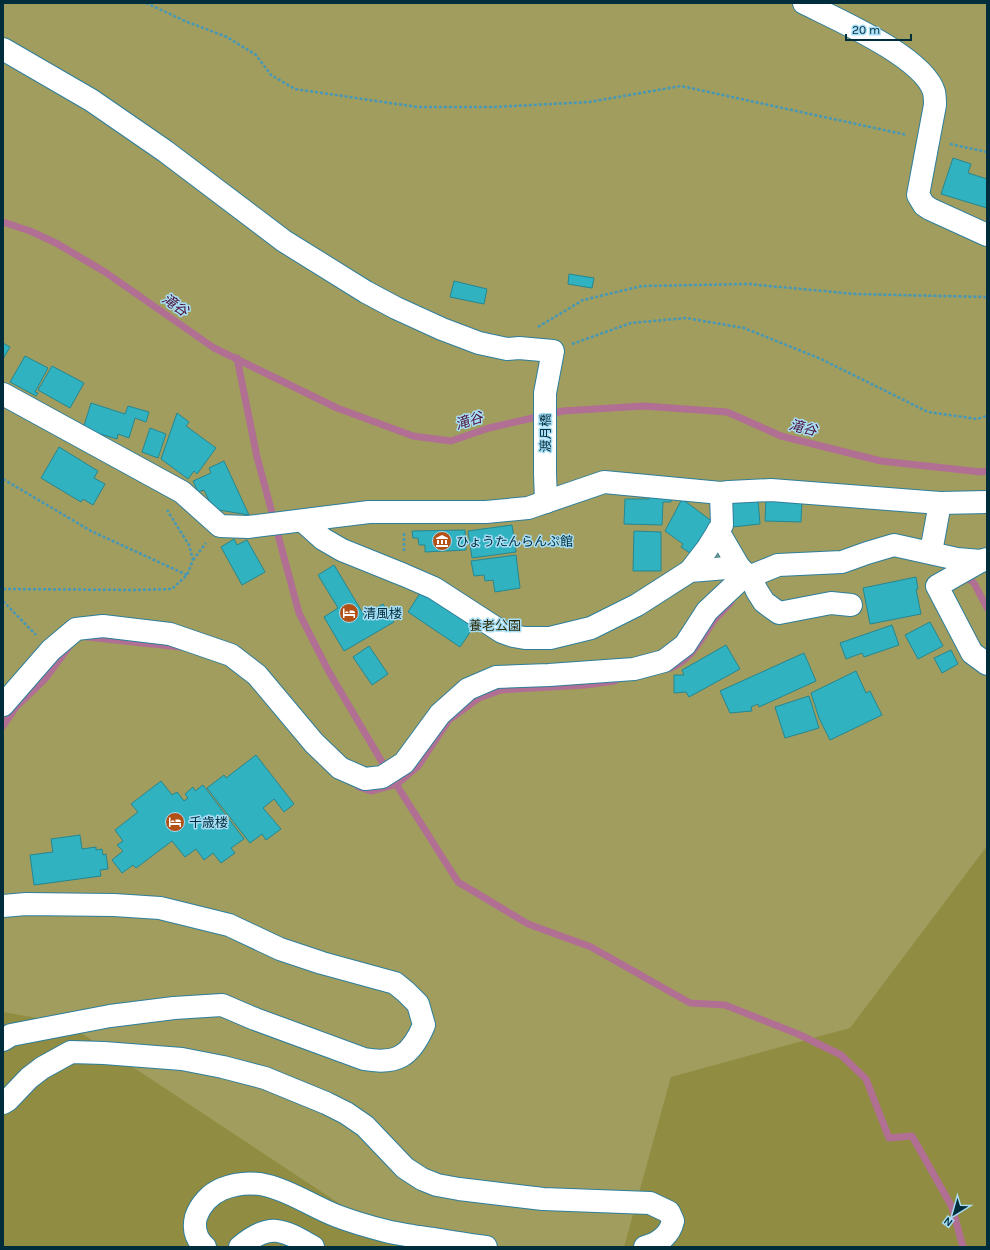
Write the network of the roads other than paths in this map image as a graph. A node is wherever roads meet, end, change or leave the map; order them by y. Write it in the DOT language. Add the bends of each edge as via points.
graph roads {
  1 [pos="804,3"];
  2 [pos="3,49"];
  3 [pos="987,235"];
  4 [pos="3,394"];
  5 [pos="721,493"];
  6 [pos="546,502"];
  7 [pos="987,502"];
  8 [pos="940,503"];
  9 [pos="296,522"];
  10 [pos="718,532"];
  11 [pos="930,552"];
  12 [pos="984,560"];
  13 [pos="690,571"];
  14 [pos="749,578"];
  15 [pos="851,605"];
  16 [pos="987,664"];
  17 [pos="3,705"];
  18 [pos="3,906"];
  19 [pos="3,1040"];
  20 [pos="3,1103"];
  21 [pos="205,1247"];
  22 [pos="240,1247"];
  23 [pos="313,1247"];
  24 [pos="486,1247"];
  25 [pos="645,1247"];
  1 -- 3 [label="street" via="874,38 900,54 921,72 934,92 935,104 918,195 930,209"];
  2 -- 6 [label="street, 渡月橋" via="91,100 165,151 284,241 366,292 436,326 480,343 506,349 553,351 545,393"];
  4 -- 9 [label="street" via="182,492 220,526 248,527"];
  5 -- 6 [label="street" via="604,482"];
  5 -- 8 [label="street" via="772,490"];
  5 -- 10 [label="street" via="722,525"];
  6 -- 9 [label="street" via="528,508 486,512 369,512"];
  7 -- 8 [label="street"];
  8 -- 11 [label="street"];
  9 -- 13 [label="street" via="342,550 434,588 502,632 525,638 550,638 591,628 637,605"];
  10 -- 13 [label="street"];
  10 -- 14 [label="street"];
  11 -- 12 [label="street" via="957,559"];
  11 -- 14 [label="street" via="894,545 842,562 778,565"];
  12 -- 16 [label="street" via="937,586 972,653"];
  13 -- 14 [label="street"];
  14 -- 15 [label="street" via="764,602 779,613 831,603"];
  14 -- 17 [label="street" via="739,581 708,610 685,645 664,661 634,669 496,677 468,689 440,714 402,764 382,777 364,779 340,768 314,743 257,675 231,655 170,634 103,626 76,629 51,650"];
  18 -- 19 [label="street" via="114,905 160,908 229,925 280,949 395,983 418,1004 424,1025 413,1046 403,1057 378,1062 222,1005 110,1016 11,1035"];
  20 -- 25 [label="street" via="28,1078 71,1052 182,1059 223,1067 265,1078 346,1113 366,1126 405,1168 437,1185 543,1199 650,1203 669,1212 673,1221 672,1228 665,1237"];
  21 -- 24 [label="street" via="195,1234 196,1217 202,1206 215,1192 230,1186 248,1184 268,1185 336,1215 388,1232"];
  22 -- 23 [label="street" via="258,1233 270,1230 294,1235"];
}
